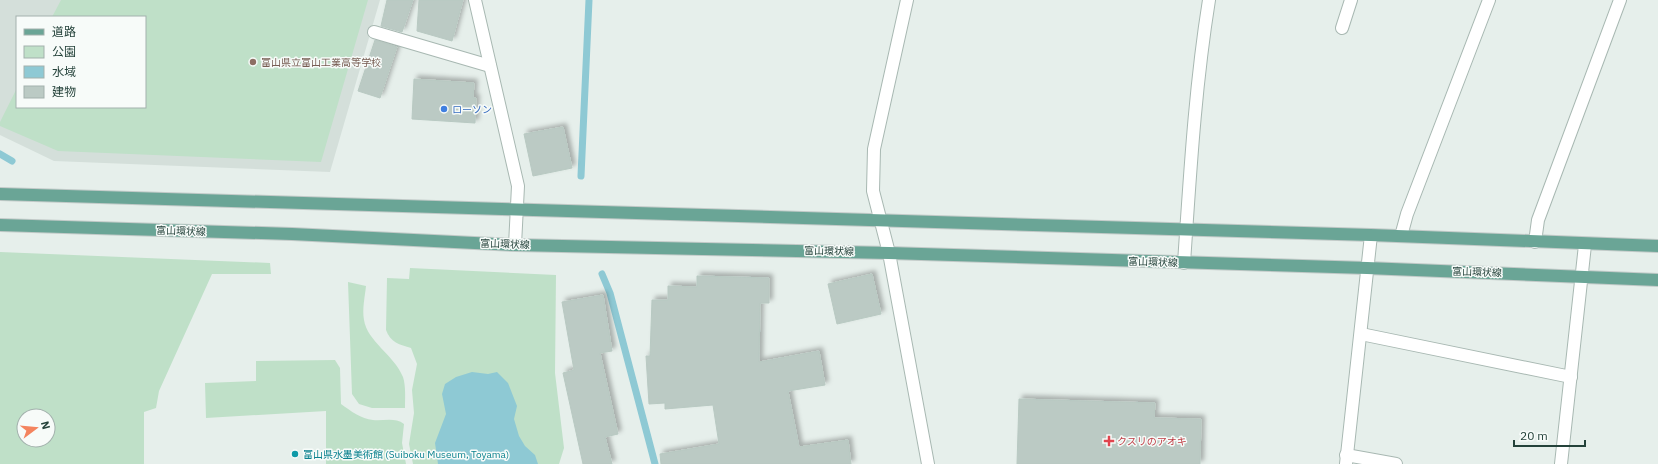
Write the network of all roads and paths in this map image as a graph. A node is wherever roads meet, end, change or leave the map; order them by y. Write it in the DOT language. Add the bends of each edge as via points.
graph roads {
  1 [pos="475,0"];
  2 [pos="907,0"];
  3 [pos="1209,0"];
  4 [pos="1351,0"];
  5 [pos="1489,0"];
  6 [pos="1620,0"];
  7 [pos="1342,28"];
  8 [pos="374,32"];
  9 [pos="490,66"];
  10 [pos="0,194"];
  11 [pos="517,209"];
  12 [pos="880,221"];
  13 [pos="0,225"];
  14 [pos="1187,230"];
  15 [pos="1371,235"];
  16 [pos="1401,236"];
  17 [pos="1535,242"];
  18 [pos="515,245"];
  19 [pos="1585,245"];
  20 [pos="1658,246"];
  21 [pos="889,253"];
  22 [pos="1184,263"];
  23 [pos="1367,268"];
  24 [pos="1583,276"];
  25 [pos="1658,280"];
  26 [pos="1361,334"];
  27 [pos="1571,377"];
  28 [pos="1346,460"];
  29 [pos="928,464"];
  30 [pos="1396,464"];
  31 [pos="1561,464"];
  1 -- 9 [label="street"];
  2 -- 12 [label="street" via="874,149 872,191"];
  3 -- 14 [label="street" via="1203,36"];
  4 -- 7 [label="street"];
  5 -- 16 [label="street" via="1407,214"];
  6 -- 17 [label="street" via="1538,220"];
  8 -- 9 [label="street"];
  9 -- 11 [label="street" via="518,186"];
  10 -- 11 [label="main road"];
  11 -- 12 [label="main road"];
  11 -- 18 [label="street"];
  12 -- 14 [label="main road"];
  12 -- 21 [label="street"];
  13 -- 18 [label="main road, 富山環状線" via="292,234"];
  14 -- 15 [label="main road"];
  14 -- 22 [label="street"];
  15 -- 16 [label="main road"];
  15 -- 23 [label="street"];
  16 -- 17 [label="main road"];
  17 -- 19 [label="main road"];
  18 -- 21 [label="main road, 富山環状線"];
  19 -- 20 [label="main road"];
  19 -- 24 [label="street"];
  21 -- 22 [label="main road, 富山環状線"];
  21 -- 29 [label="street"];
  22 -- 23 [label="main road, 富山環状線"];
  23 -- 24 [label="main road, 富山環状線"];
  23 -- 26 [label="street"];
  24 -- 25 [label="main road, 富山環状線"];
  24 -- 27 [label="street"];
  26 -- 27 [label="street"];
  26 -- 28 [label="street"];
  27 -- 31 [label="street"];
  28 -- 30 [label="street"];
}
